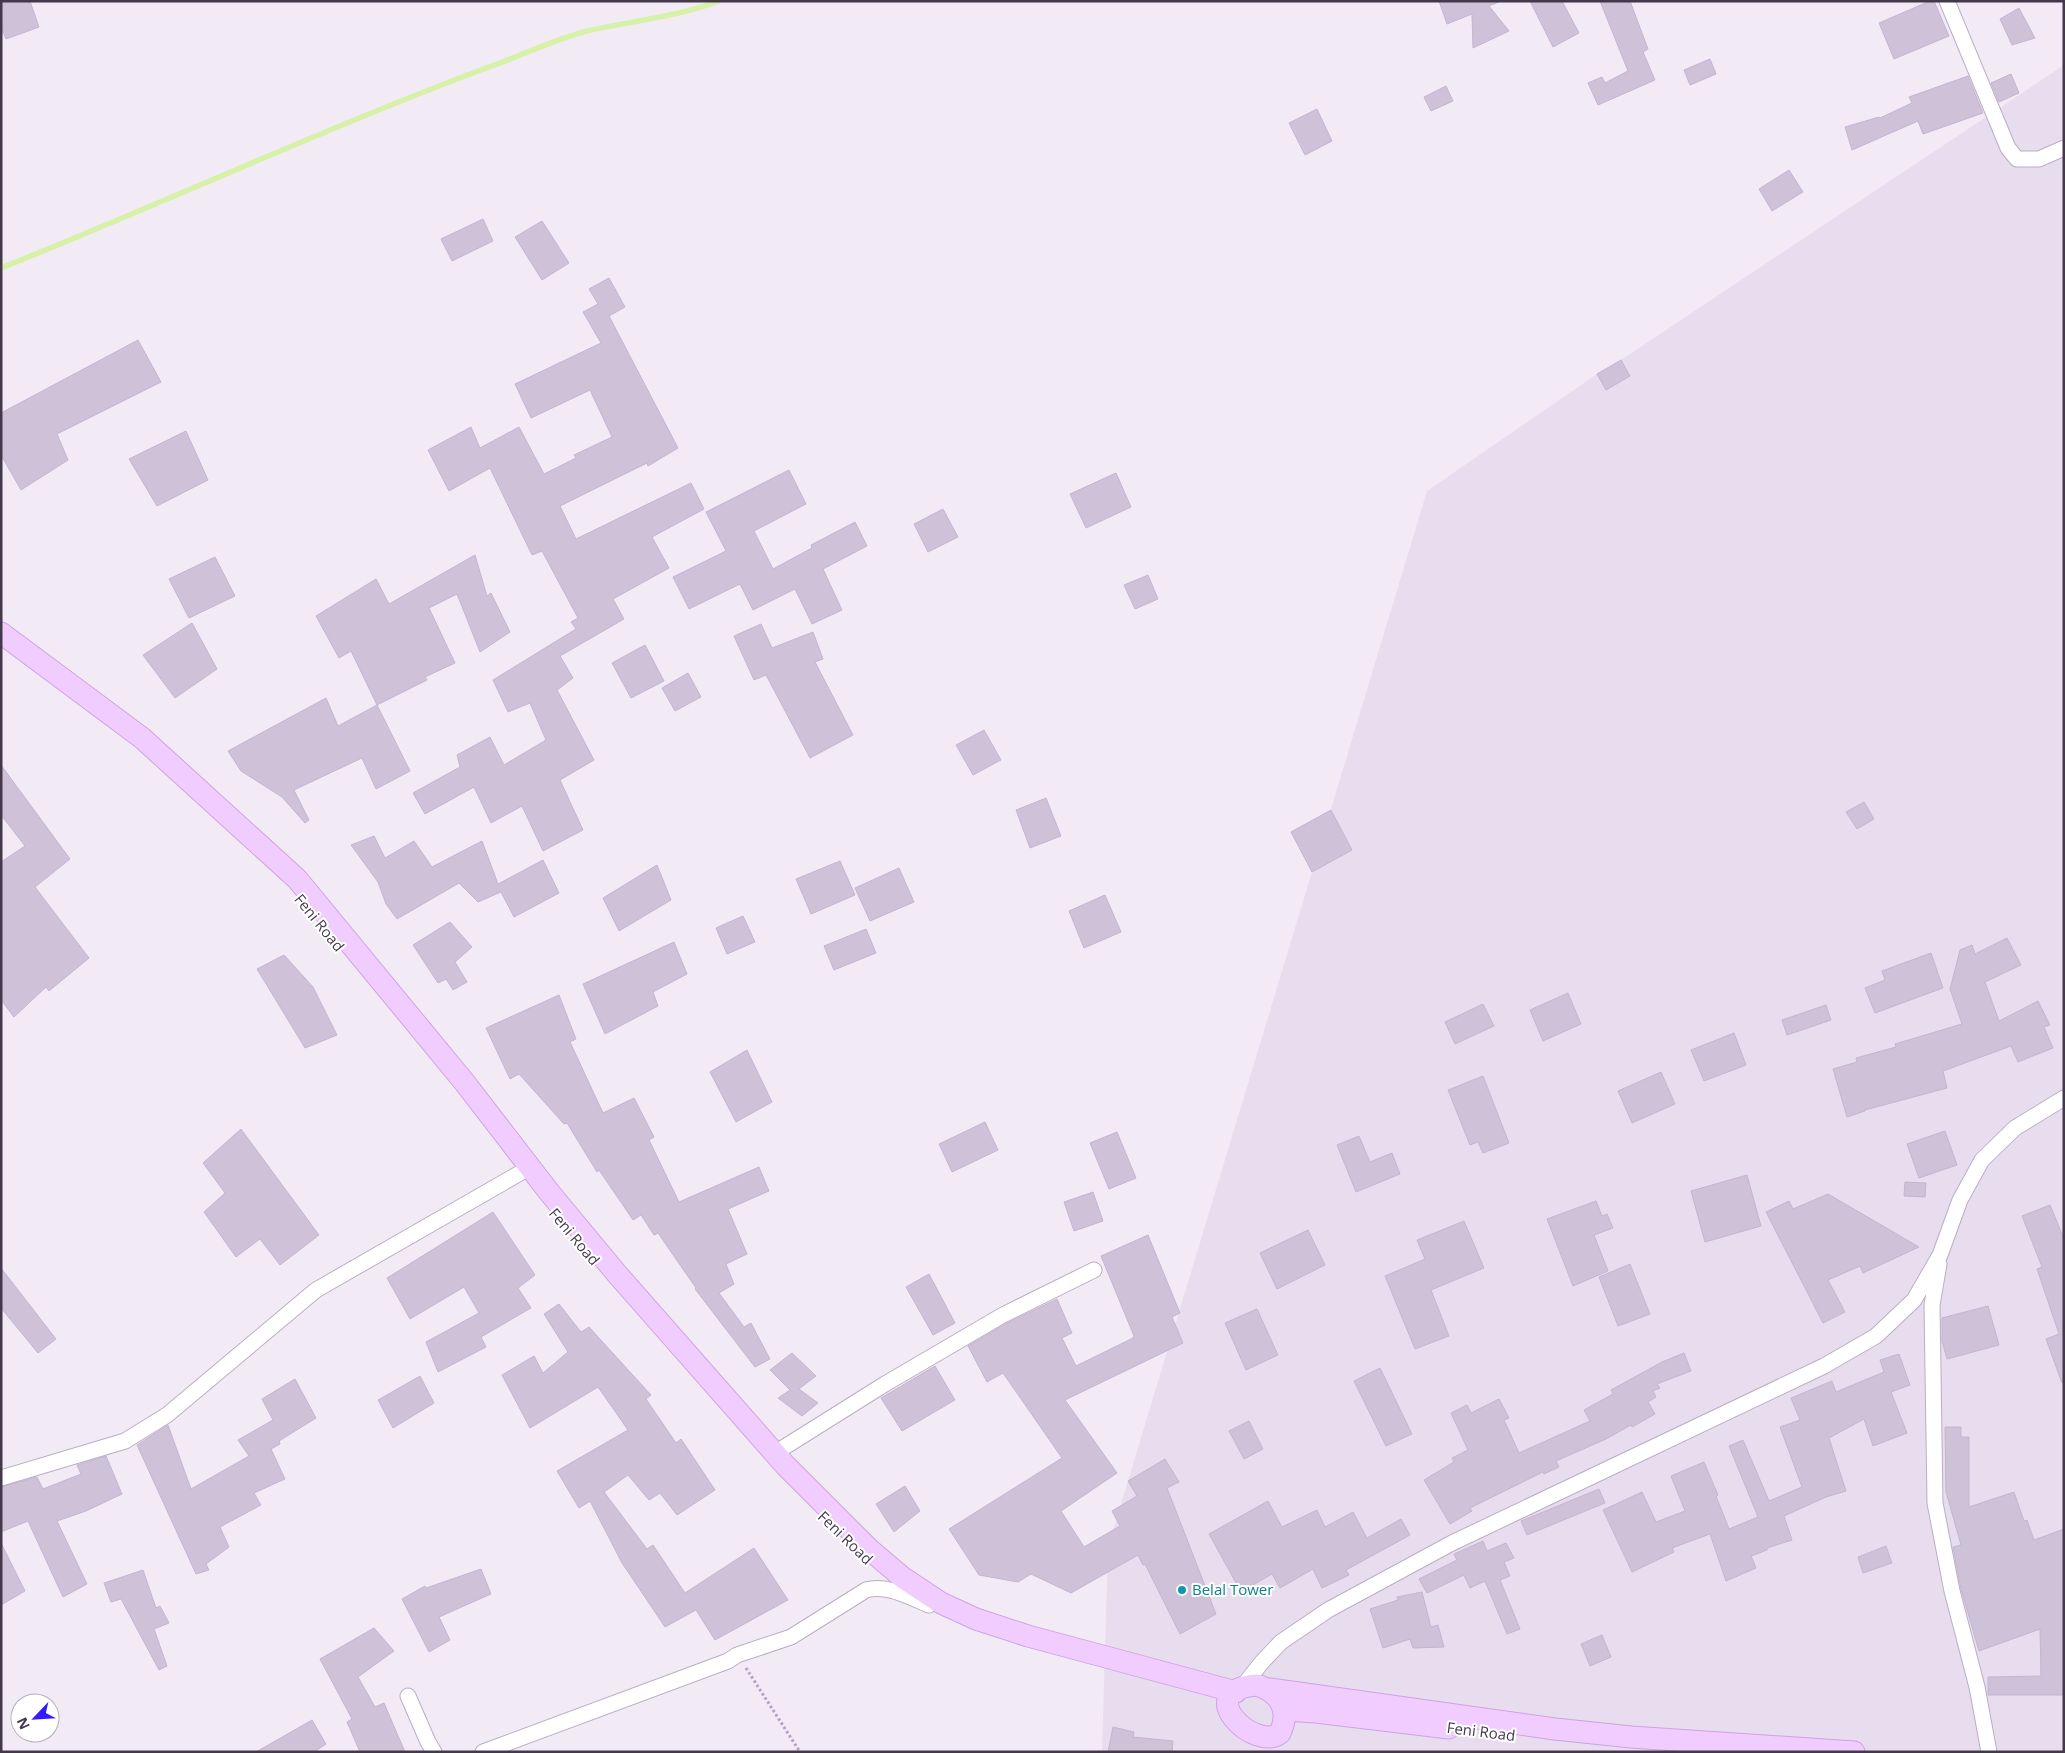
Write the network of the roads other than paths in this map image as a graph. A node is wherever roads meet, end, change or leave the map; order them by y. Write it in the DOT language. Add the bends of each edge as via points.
graph roads {
  1 [pos="1948,1"];
  2 [pos="2064,148"];
  3 [pos="1,633"];
  4 [pos="1,643"];
  5 [pos="2064,1098"];
  6 [pos="520,1173"];
  7 [pos="1940,1255"];
  8 [pos="1094,1270"];
  9 [pos="775,1453"];
  10 [pos="1,1478"];
  11 [pos="929,1605"];
  12 [pos="1270,1689"];
  13 [pos="1236,1694"];
  14 [pos="408,1696"];
  15 [pos="1284,1710"];
  16 [pos="1256,1749"];
  17 [pos="434,1752"];
  18 [pos="483,1752"];
  19 [pos="1678,1752"];
  20 [pos="1854,1752"];
  21 [pos="1989,1752"];
  1 -- 2 [label="street" via="2008,148 2017,159 2039,159"];
  3 -- 9 [label="main road" via="142,738 297,880 617,1274"];
  4 -- 6 [label="main road, Feni Road" via="172,778 286,883"];
  5 -- 7 [label="street" via="2014,1128 1982,1160 1960,1200"];
  6 -- 10 [label="street" via="316,1290 167,1416 125,1441"];
  6 -- 11 [label="main road, Feni Road" via="764,1456 844,1540 874,1567"];
  7 -- 13 [label="street" via="1914,1300 1876,1336 1824,1366 1452,1543 1328,1610 1281,1642"];
  7 -- 21 [label="street" via="1932,1305 1935,1503"];
  8 -- 9 [label="street" via="995,1320"];
  9 -- 13 [label="main road" via="869,1549 902,1577 941,1603 976,1619 1028,1636"];
  11 -- 13 [label="main road, Feni Road" via="960,1622 1026,1645"];
  11 -- 18 [label="street" via="885,1588 875,1588 791,1637"];
  12 -- 13 [label="main road" via="1257,1685"];
  12 -- 15 [label="main road"];
  12 -- 20 [label="main road" via="1555,1729"];
  13 -- 16 [label="main road" via="1230,1725 1242,1741"];
  14 -- 17 [label="street"];
  15 -- 16 [label="main road" via="1283,1727 1277,1739"];
  15 -- 19 [label="main road, Feni Road"];
}
